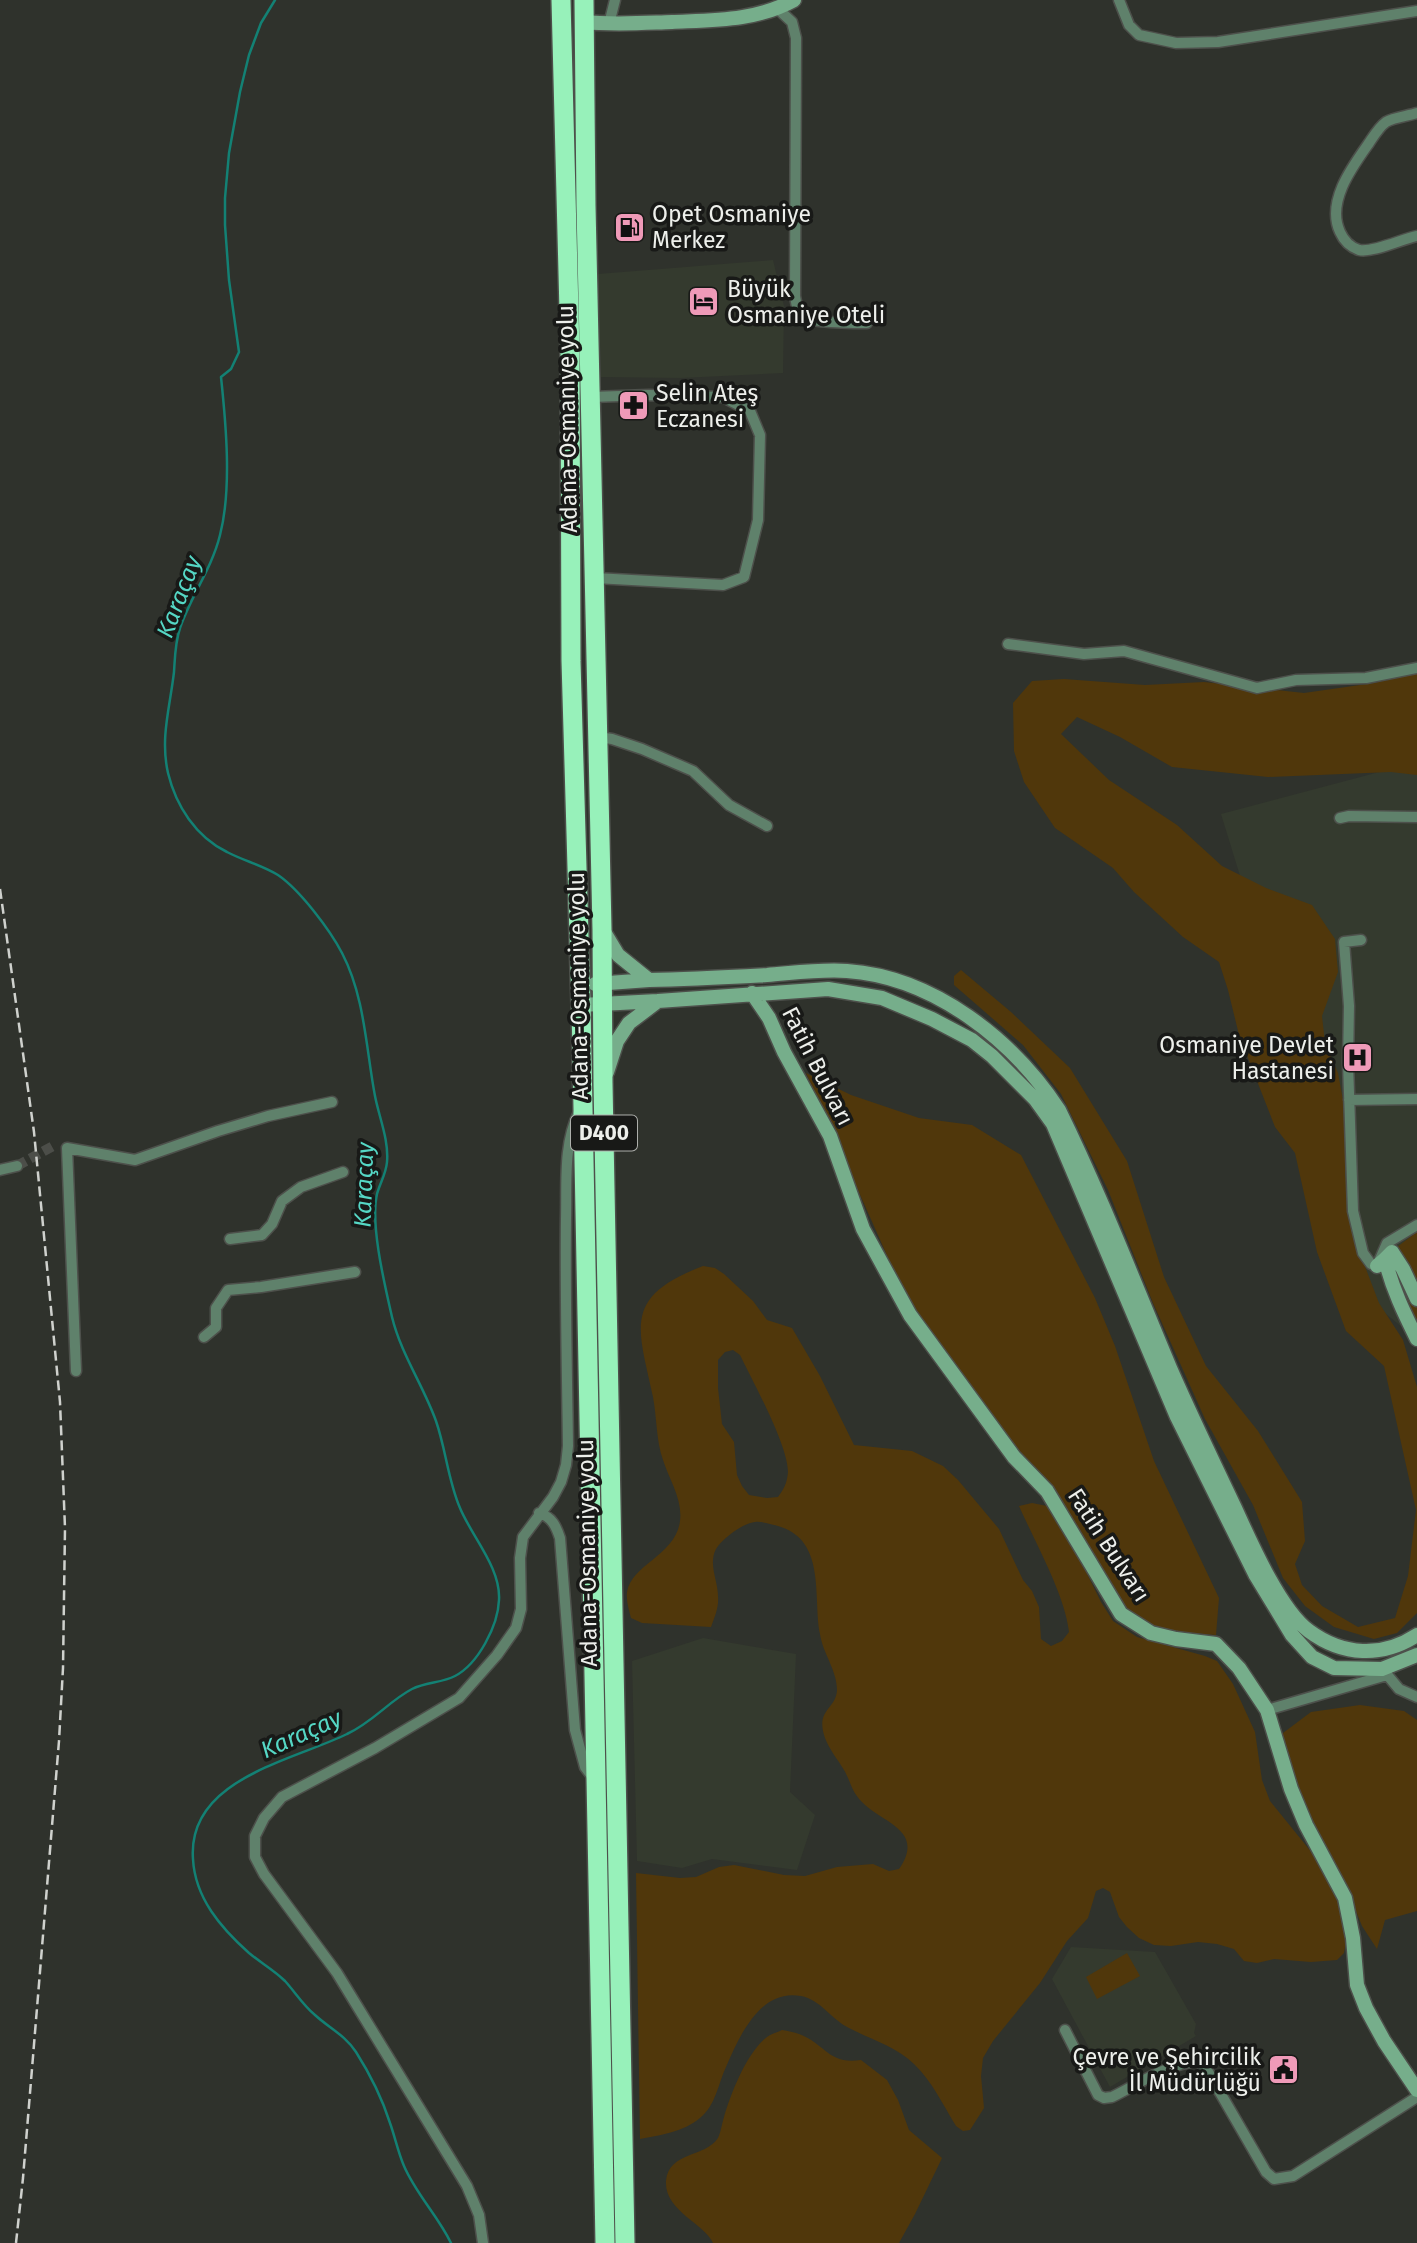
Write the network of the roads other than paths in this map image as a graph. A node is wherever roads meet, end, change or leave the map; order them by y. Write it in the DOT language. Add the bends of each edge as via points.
graph roads {
  1 [pos="561,0"];
  2 [pos="584,0"];
  3 [pos="615,0"];
  4 [pos="794,0"];
  5 [pos="1119,0"];
  6 [pos="778,9"];
  7 [pos="1417,12"];
  8 [pos="584,22"];
  9 [pos="608,24"];
  10 [pos="1417,113"];
  11 [pos="1417,236"];
  12 [pos="867,323"];
  13 [pos="591,397"];
  14 [pos="595,578"];
  15 [pos="1008,644"];
  16 [pos="1417,668"];
  17 [pos="598,737"];
  18 [pos="1417,817"];
  19 [pos="1340,818"];
  20 [pos="767,826"];
  21 [pos="603,929"];
  22 [pos="1361,940"];
  23 [pos="649,980"];
  24 [pos="603,983"];
  25 [pos="580,985"];
  26 [pos="752,993"];
  27 [pos="658,1001"];
  28 [pos="604,1004"];
  29 [pos="581,1005"];
  30 [pos="603,1083"];
  31 [pos="1417,1099"];
  32 [pos="1349,1100"];
  33 [pos="332,1102"];
  34 [pos="582,1104"];
  35 [pos="17,1166"];
  36 [pos="0,1170"];
  37 [pos="343,1172"];
  38 [pos="1417,1225"];
  39 [pos="230,1240"];
  40 [pos="1377,1266"];
  41 [pos="355,1272"];
  42 [pos="1417,1299"];
  43 [pos="204,1337"];
  44 [pos="1417,1339"];
  45 [pos="76,1371"];
  46 [pos="540,1513"];
  47 [pos="1417,1634"];
  48 [pos="1417,1655"];
  49 [pos="1385,1672"];
  50 [pos="1417,1698"];
  51 [pos="1267,1710"];
  52 [pos="595,1780"];
  53 [pos="1065,2030"];
  54 [pos="1417,2090"];
  55 [pos="1417,2097"];
  56 [pos="483,2243"];
  57 [pos="605,2243"];
  58 [pos="625,2243"];
  1 -- 25 [label="highway, Adana-Osmaniye yolu / D400"];
  2 -- 8 [label="highway, D400"];
  3 -- 9 [label="street"];
  4 -- 6 [label="street"];
  5 -- 7 [label="street" via="1129,25 1139,35 1176,43 1218,42"];
  6 -- 9 [label="street" via="731,20"];
  6 -- 12 [label="street" via="792,22 796,38 794,296 803,317"];
  8 -- 9 [label="street"];
  8 -- 13 [label="highway, Adana-Osmaniye yolu / D400"];
  10 -- 11 [label="street" via="1385,122 1376,132 1351,168 1337,209 1344,240 1363,251"];
  13 -- 14 [label="highway, Adana-Osmaniye yolu / D400"];
  13 -- 14 [label="street" via="723,397 750,411 760,435 758,520 744,577 723,585"];
  14 -- 17 [label="highway, Adana-Osmaniye yolu / D400"];
  15 -- 16 [label="street" via="1084,654 1124,651 1257,688 1296,680 1366,678"];
  17 -- 20 [label="street" via="692,771 729,805"];
  17 -- 21 [label="highway, Adana-Osmaniye yolu / D400"];
  18 -- 19 [label="street"];
  21 -- 23 [label="street" via="618,955"];
  21 -- 24 [label="highway, Adana-Osmaniye yolu / D400"];
  22 -- 32 [label="street" via="1344,943"];
  23 -- 24 [label="street"];
  23 -- 47 [label="street" via="846,971 881,976 915,988 980,1022 1059,1110 1199,1433 1265,1570 1288,1607 1307,1630 1346,1649 1366,1653 1392,1648"];
  24 -- 25 [label="street"];
  24 -- 28 [label="highway, Adana-Osmaniye yolu / D400"];
  25 -- 29 [label="highway, Adana-Osmaniye yolu / D400"];
  26 -- 27 [label="street"];
  26 -- 49 [label="street" via="828,989 882,998 972,1040 1035,1099 1053,1124 1171,1405 1255,1574 1312,1657 1334,1668"];
  26 -- 51 [label="street, Fatih Bulvarı" via="830,1136 863,1228 910,1315 1014,1457 1047,1491 1121,1614 1152,1633 1216,1644 1239,1668"];
  27 -- 28 [label="street"];
  27 -- 30 [label="street" via="629,1023 617,1041"];
  28 -- 29 [label="street"];
  28 -- 30 [label="highway, Adana-Osmaniye yolu / D400"];
  29 -- 34 [label="highway, Adana-Osmaniye yolu / D400"];
  30 -- 58 [label="highway, Adana-Osmaniye yolu / D400"];
  31 -- 32 [label="street"];
  32 -- 40 [label="street" via="1353,1211 1363,1253"];
  33 -- 45 [label="street" via="218,1130 135,1160 61,1147"];
  34 -- 46 [label="street" via="571,1128 567,1161 568,1446 553,1497"];
  34 -- 52 [label="highway, Adana-Osmaniye yolu / D400"];
  35 -- 36 [label="street"];
  37 -- 39 [label="street" via="301,1187 282,1201 262,1235"];
  38 -- 40 [label="street" via="1387,1243"];
  40 -- 42 [label="street" via="1392,1252"];
  40 -- 44 [label="street" via="1385,1259"];
  41 -- 43 [label="street" via="229,1290 216,1308 216,1327"];
  46 -- 52 [label="street" via="556,1526 560,1538 575,1730 585,1767"];
  46 -- 56 [label="street" via="523,1537 521,1609 516,1628 497,1656 459,1698 282,1797 255,1836 256,1857 264,1874 337,1973 467,2186 479,2215"];
  48 -- 49 [label="street"];
  49 -- 50 [label="street" via="1399,1689"];
  49 -- 51 [label="street"];
  51 -- 54 [label="street, Fatih Bulvarı" via="1296,1801 1345,1898 1357,1985 1366,2008"];
  52 -- 57 [label="highway, Adana-Osmaniye yolu / D400"];
  53 -- 55 [label="street" via="1098,2095 1104,2098 1174,2067 1200,2062 1274,2179 1293,2176"];
}
